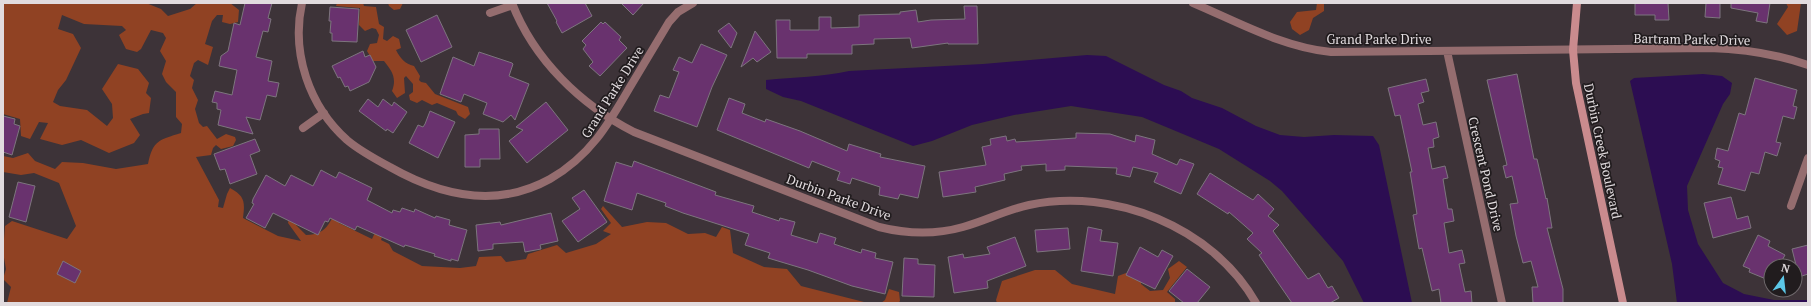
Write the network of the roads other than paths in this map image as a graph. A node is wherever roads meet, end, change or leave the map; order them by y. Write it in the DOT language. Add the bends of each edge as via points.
graph roads {
  1 [pos="302,3"];
  2 [pos="693,3"];
  3 [pos="1193,3"];
  4 [pos="1577,3"];
  5 [pos="513,4"];
  6 [pos="490,14"];
  7 [pos="1573,50"];
  8 [pos="1447,51"];
  9 [pos="1808,65"];
  10 [pos="324,113"];
  11 [pos="611,120"];
  12 [pos="303,128"];
  13 [pos="1808,158"];
  14 [pos="1791,206"];
  15 [pos="1256,303"];
  16 [pos="1502,303"];
  17 [pos="1623,303"];
  1 -- 10 [label="street, Grand Parke Drive" via="298,34 304,74"];
  2 -- 11 [label="street, Grand Parke Drive" via="678,12 669,22"];
  3 -- 8 [label="street, Grand Parke Drive" via="1288,44 1309,50"];
  4 -- 7 [label="street, Durbin Creek Boulevard"];
  5 -- 6 [label="street, Durbin Parke Drive"];
  5 -- 11 [label="street, Durbin Parke Drive" via="527,33 553,69 589,104"];
  7 -- 8 [label="street, Grand Parke Drive"];
  7 -- 9 [label="street, Bartram Parke Drive" via="1735,49 1766,53"];
  7 -- 17 [label="street, Durbin Creek Boulevard" via="1580,109"];
  8 -- 16 [label="street, Crescent Pond Drive"];
  10 -- 11 [label="street, Grand Parke Drive" via="335,128 361,151 409,178 446,192 486,196 508,194 549,180 585,154"];
  10 -- 12 [label="street"];
  11 -- 15 [label="street, Durbin Parke Drive" via="634,132 879,227 898,232 944,232 1009,210 1058,201 1100,203 1131,209 1160,219 1200,242 1222,260"];
  13 -- 14 [label="street"];
}
